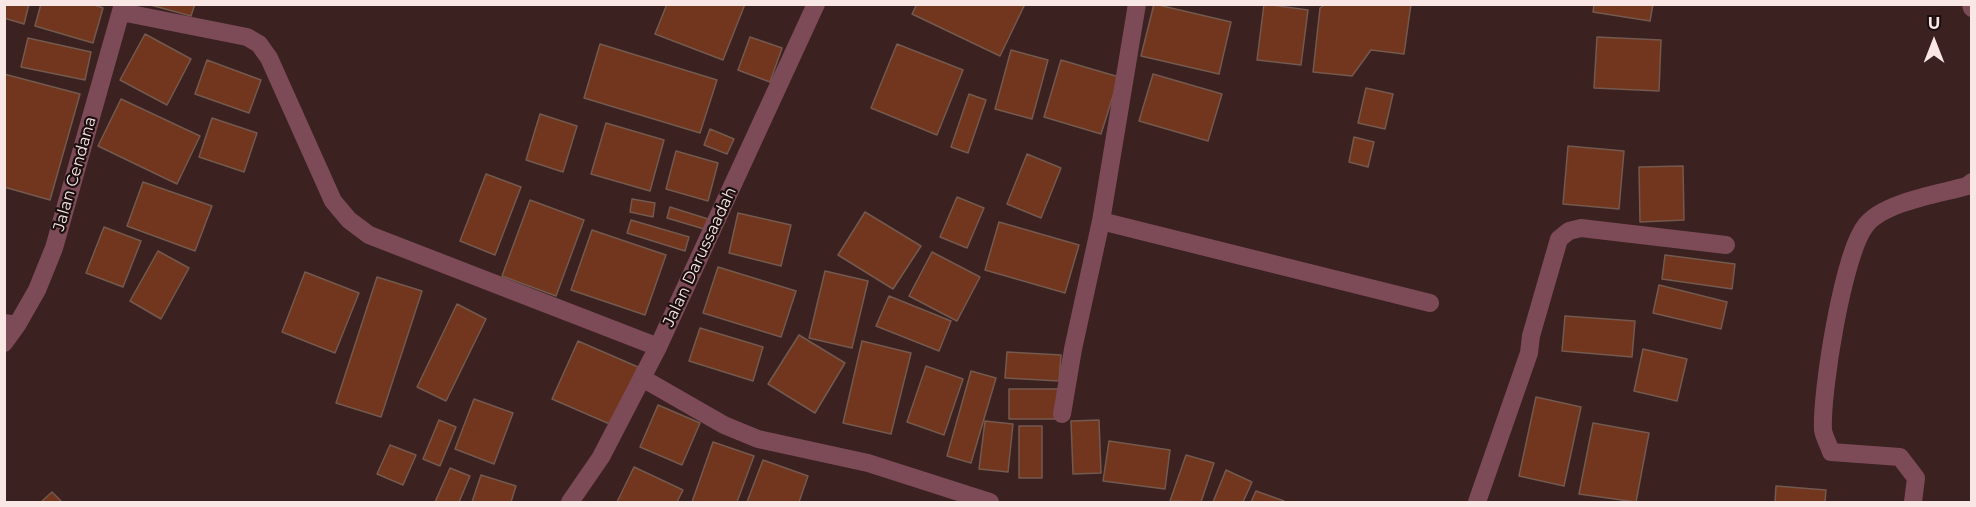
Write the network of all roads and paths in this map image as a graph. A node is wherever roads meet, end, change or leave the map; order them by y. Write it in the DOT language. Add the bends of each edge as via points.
graph roads {
  1 [pos="816,4"];
  2 [pos="1137,4"];
  3 [pos="122,8"];
  4 [pos="1971,182"];
  5 [pos="1101,221"];
  6 [pos="1726,245"];
  7 [pos="1430,303"];
  8 [pos="11,324"];
  9 [pos="4,343"];
  10 [pos="658,347"];
  11 [pos="642,378"];
  12 [pos="1062,414"];
  13 [pos="570,502"];
  14 [pos="990,502"];
  15 [pos="1477,502"];
  16 [pos="1913,502"];
  1 -- 10 [label="street, Jalan Darussaadah"];
  2 -- 5 [label="street"];
  3 -- 8 [label="street, Jalan Cendana" via="54,248 37,290"];
  3 -- 10 [label="street" via="247,37 259,44 269,58 333,201 369,235"];
  4 -- 16 [label="street" via="1882,211 1865,225 1854,249 1833,329 1823,432 1831,452 1900,456 1916,478"];
  5 -- 7 [label="street"];
  5 -- 12 [label="street" via="1072,349"];
  6 -- 15 [label="street" via="1581,228 1569,231 1559,240 1531,336 1530,353"];
  8 -- 9 [label="street, Jalan Cendana"];
  10 -- 11 [label="street, Jalan Darussaadah"];
  11 -- 13 [label="street, Jalan Darussaadah" via="601,457"];
  11 -- 14 [label="street" via="758,439 868,462"];
}
